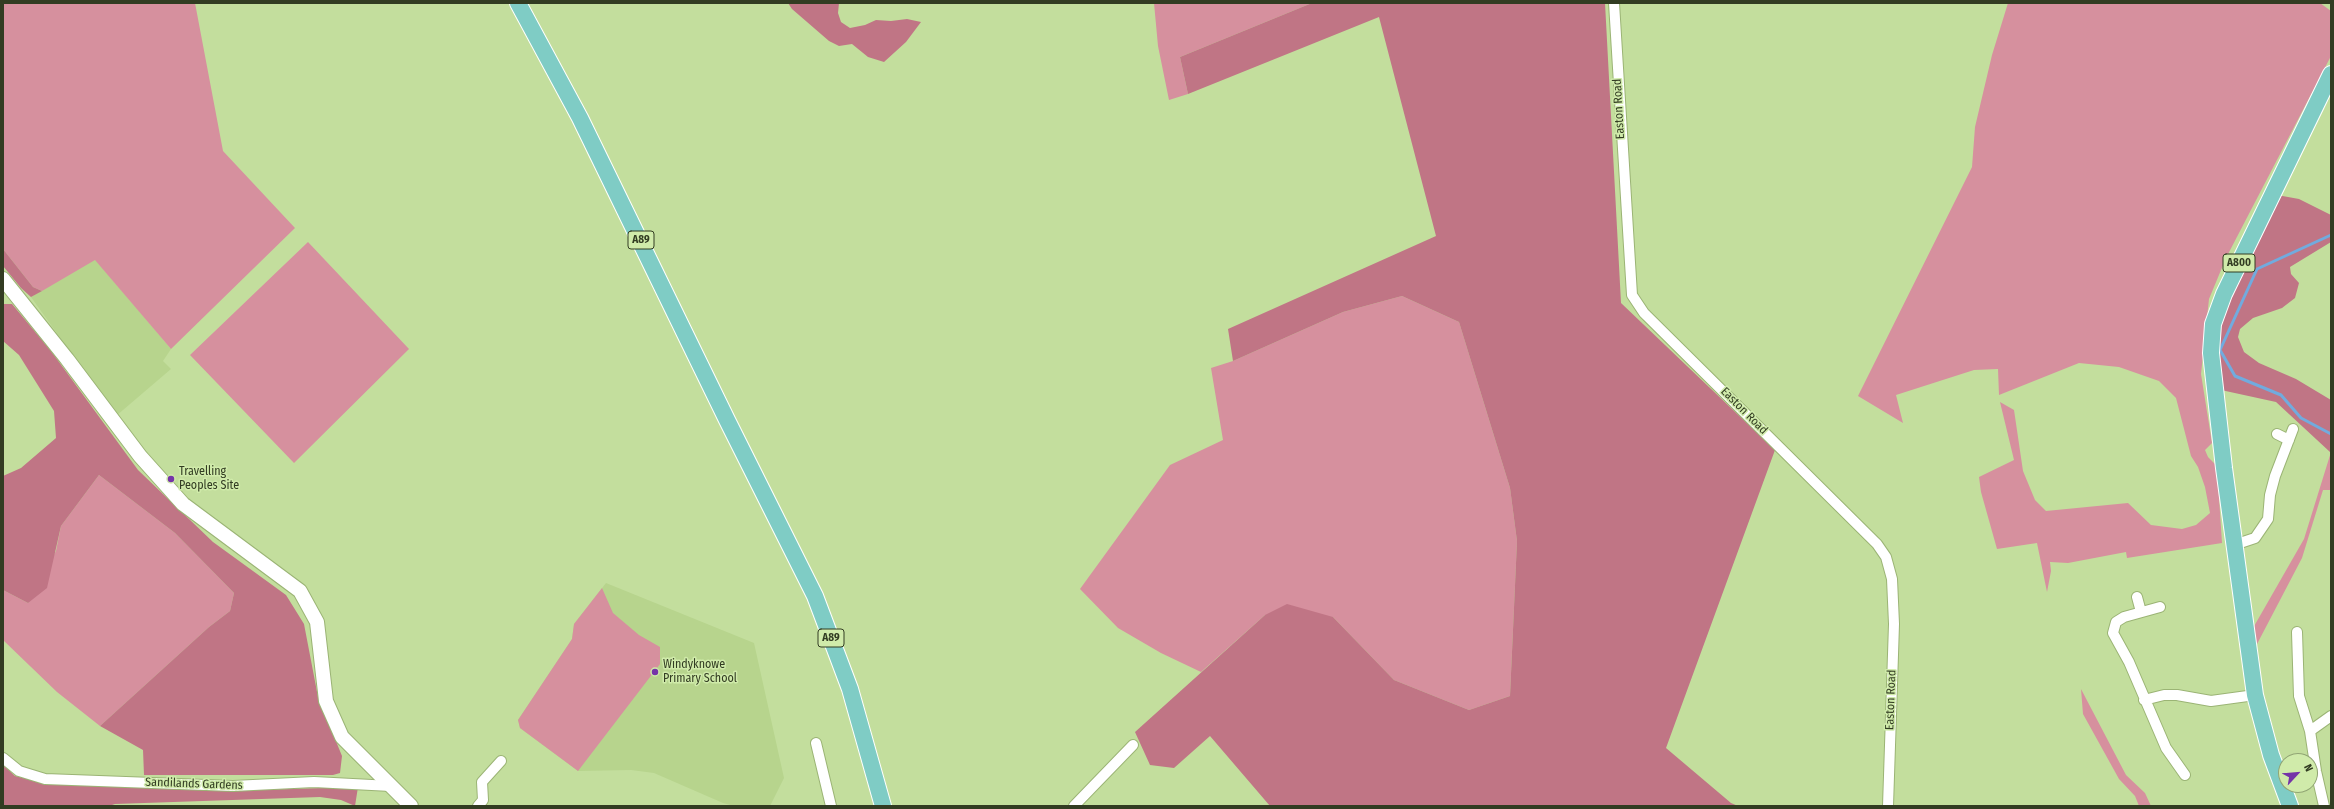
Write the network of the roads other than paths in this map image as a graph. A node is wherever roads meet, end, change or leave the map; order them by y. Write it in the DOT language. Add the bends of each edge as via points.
graph roads {
  1 [pos="518,3"];
  2 [pos="1614,3"];
  3 [pos="2331,74"];
  4 [pos="3,279"];
  5 [pos="2293,429"];
  6 [pos="2277,434"];
  7 [pos="2289,440"];
  8 [pos="2234,545"];
  9 [pos="2137,597"];
  10 [pos="2160,607"];
  11 [pos="2141,612"];
  12 [pos="2297,632"];
  13 [pos="2255,694"];
  14 [pos="2144,700"];
  15 [pos="2331,716"];
  16 [pos="2310,731"];
  17 [pos="816,743"];
  18 [pos="1133,745"];
  19 [pos="3,758"];
  20 [pos="501,761"];
  21 [pos="2185,775"];
  22 [pos="391,786"];
  23 [pos="411,806"];
  24 [pos="478,806"];
  25 [pos="831,806"];
  26 [pos="884,806"];
  27 [pos="1074,806"];
  28 [pos="1888,806"];
  29 [pos="2290,806"];
  30 [pos="2324,806"];
  1 -- 26 [label="main road, A89" via="580,118 815,596 850,689"];
  2 -- 28 [label="street, Easton Road" via="1632,295 1644,312 1877,544 1886,557 1892,579 1894,624"];
  3 -- 8 [label="main road, A800" via="2224,294 2213,324 2211,353"];
  4 -- 22 [label="main road" via="140,456 183,504 300,591 317,622 326,701 342,737"];
  5 -- 7 [label="street"];
  6 -- 7 [label="street"];
  7 -- 8 [label="street" via="2273,482 2268,519 2255,538"];
  8 -- 13 [label="main road, A800"];
  9 -- 11 [label="street"];
  10 -- 11 [label="street"];
  11 -- 14 [label="street" via="2116,622 2113,633 2129,662"];
  12 -- 16 [label="street" via="2299,696"];
  13 -- 14 [label="street" via="2211,701 2177,695"];
  13 -- 29 [label="main road, A800" via="2271,755"];
  14 -- 21 [label="street" via="2166,748"];
  15 -- 16 [label="street"];
  16 -- 30 [label="street"];
  17 -- 25 [label="street"];
  18 -- 27 [label="street"];
  19 -- 22 [label="street, Sandilands Gardens" via="19,771 45,779 233,786 314,782"];
  20 -- 24 [label="street" via="482,782 483,800"];
  22 -- 23 [label="main road"];
}
